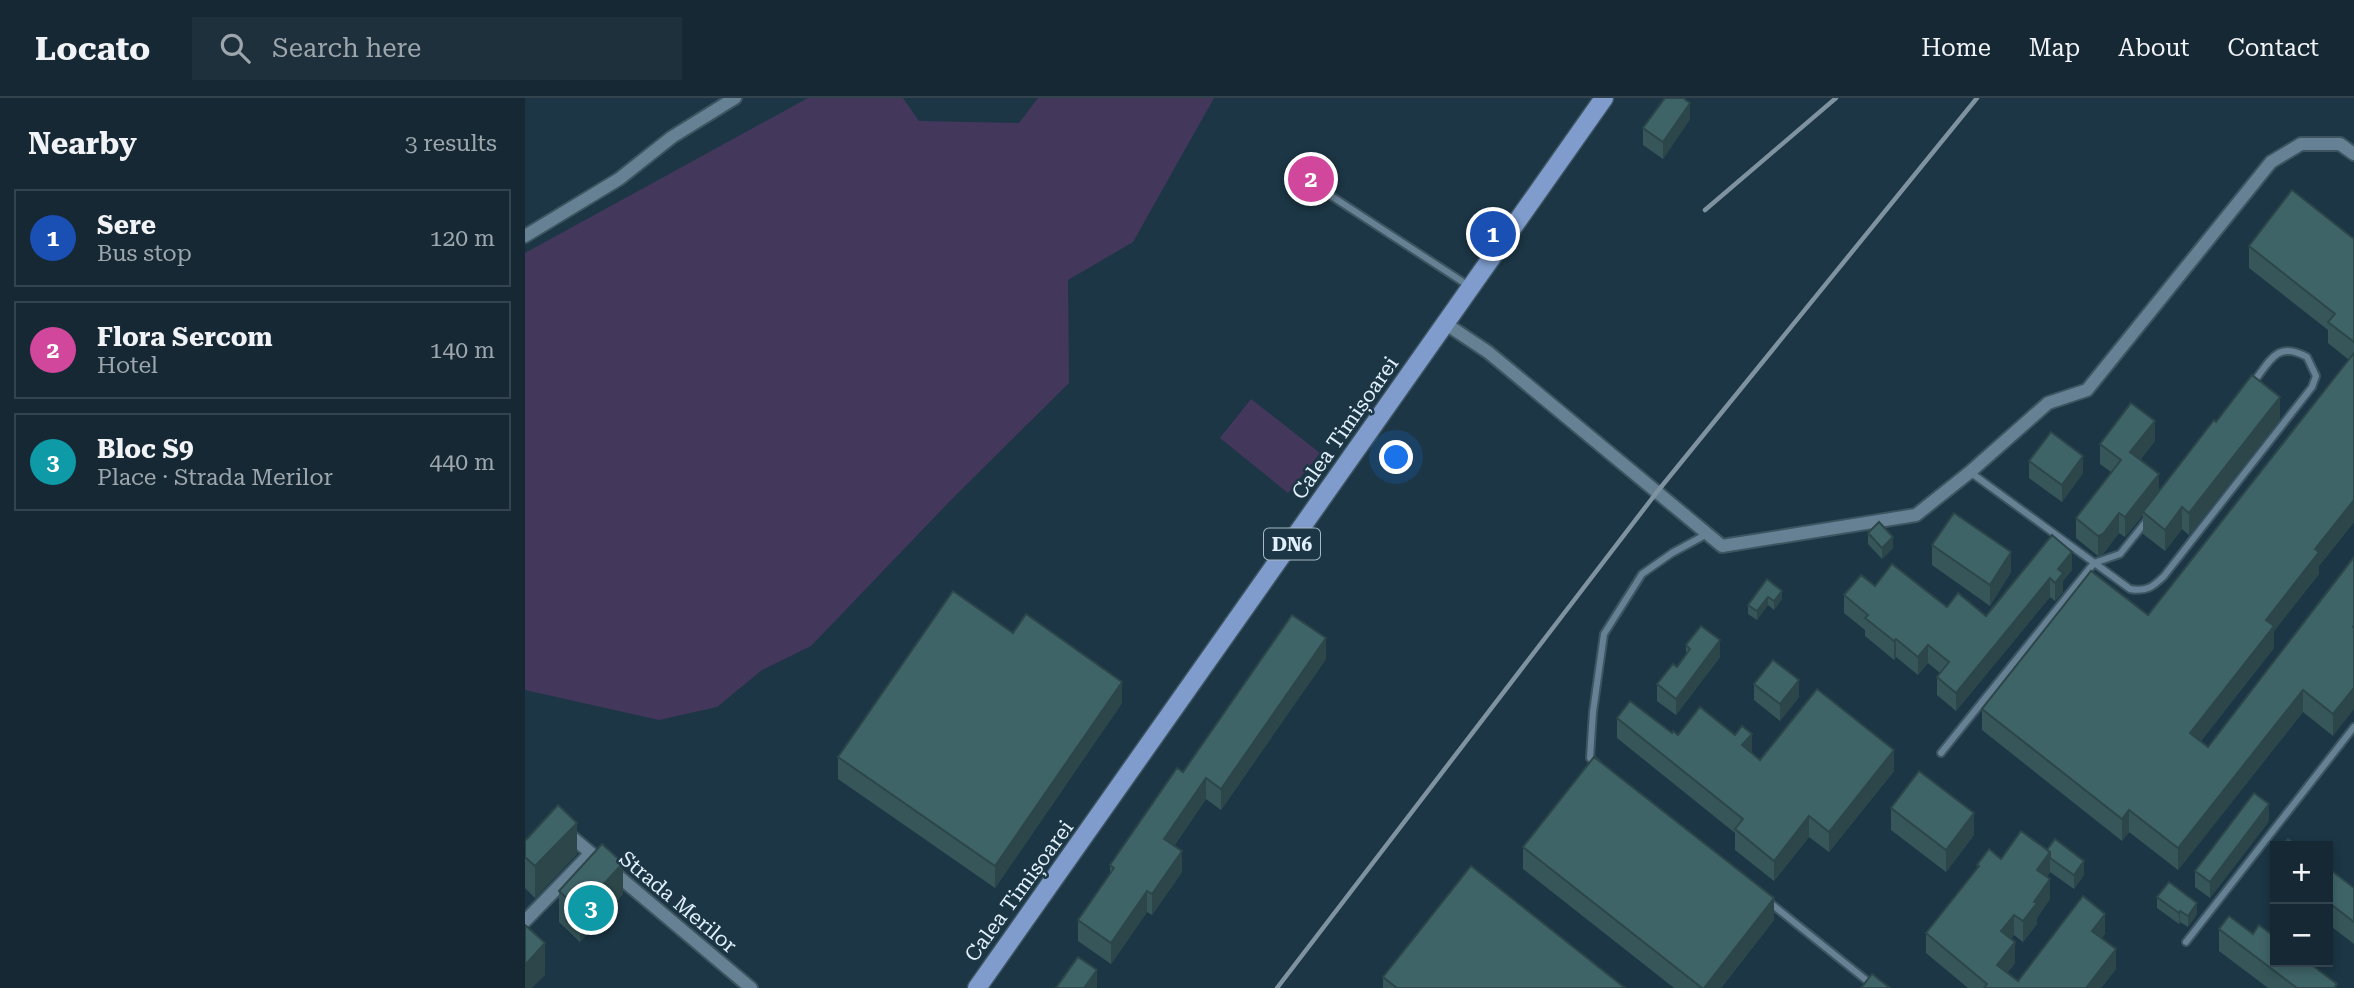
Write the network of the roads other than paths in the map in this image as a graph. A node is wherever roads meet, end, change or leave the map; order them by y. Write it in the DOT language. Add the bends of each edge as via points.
graph roads {
  1 [pos="735,98"];
  2 [pos="1604,98"];
  3 [pos="2354,154"];
  4 [pos="1319,188"];
  5 [pos="525,236"];
  6 [pos="1471,287"];
  7 [pos="1446,324"];
  8 [pos="2244,395"];
  9 [pos="1970,472"];
  10 [pos="2153,512"];
  11 [pos="1707,534"];
  12 [pos="2094,563"];
  13 [pos="2354,727"];
  14 [pos="1941,754"];
  15 [pos="1601,767"];
  16 [pos="559,825"];
  17 [pos="590,854"];
  18 [pos="1760,894"];
  19 [pos="525,921"];
  20 [pos="2186,942"];
  21 [pos="751,988"];
  22 [pos="977,988"];
  23 [pos="1877,988"];
  1 -- 5 [label="street" via="672,137 619,179"];
  2 -- 6 [label="main road, Calea Timișoarei / DN6"];
  3 -- 9 [label="street" via="2340,144 2301,144 2271,162 2087,390 2048,403"];
  4 -- 6 [label="lane"];
  6 -- 7 [label="main road, Calea Timișoarei / DN6"];
  7 -- 11 [label="street" via="1488,352"];
  7 -- 22 [label="main road, Calea Timișoarei / DN6"];
  8 -- 12 [label="lane" via="2277,352 2288,349 2307,357 2316,376 2312,387 2154,586 2143,592 2130,589"];
  9 -- 11 [label="street" via="1916,515 1722,546"];
  9 -- 12 [label="lane"];
  10 -- 12 [label="lane" via="2120,554"];
  11 -- 15 [label="lane" via="1642,574 1604,634 1590,758"];
  12 -- 14 [label="lane"];
  13 -- 20 [label="lane"];
  16 -- 17 [label="street, Strada Merilor"];
  17 -- 19 [label="street"];
  17 -- 21 [label="street, Strada Merilor"];
  18 -- 23 [label="lane"];
}
